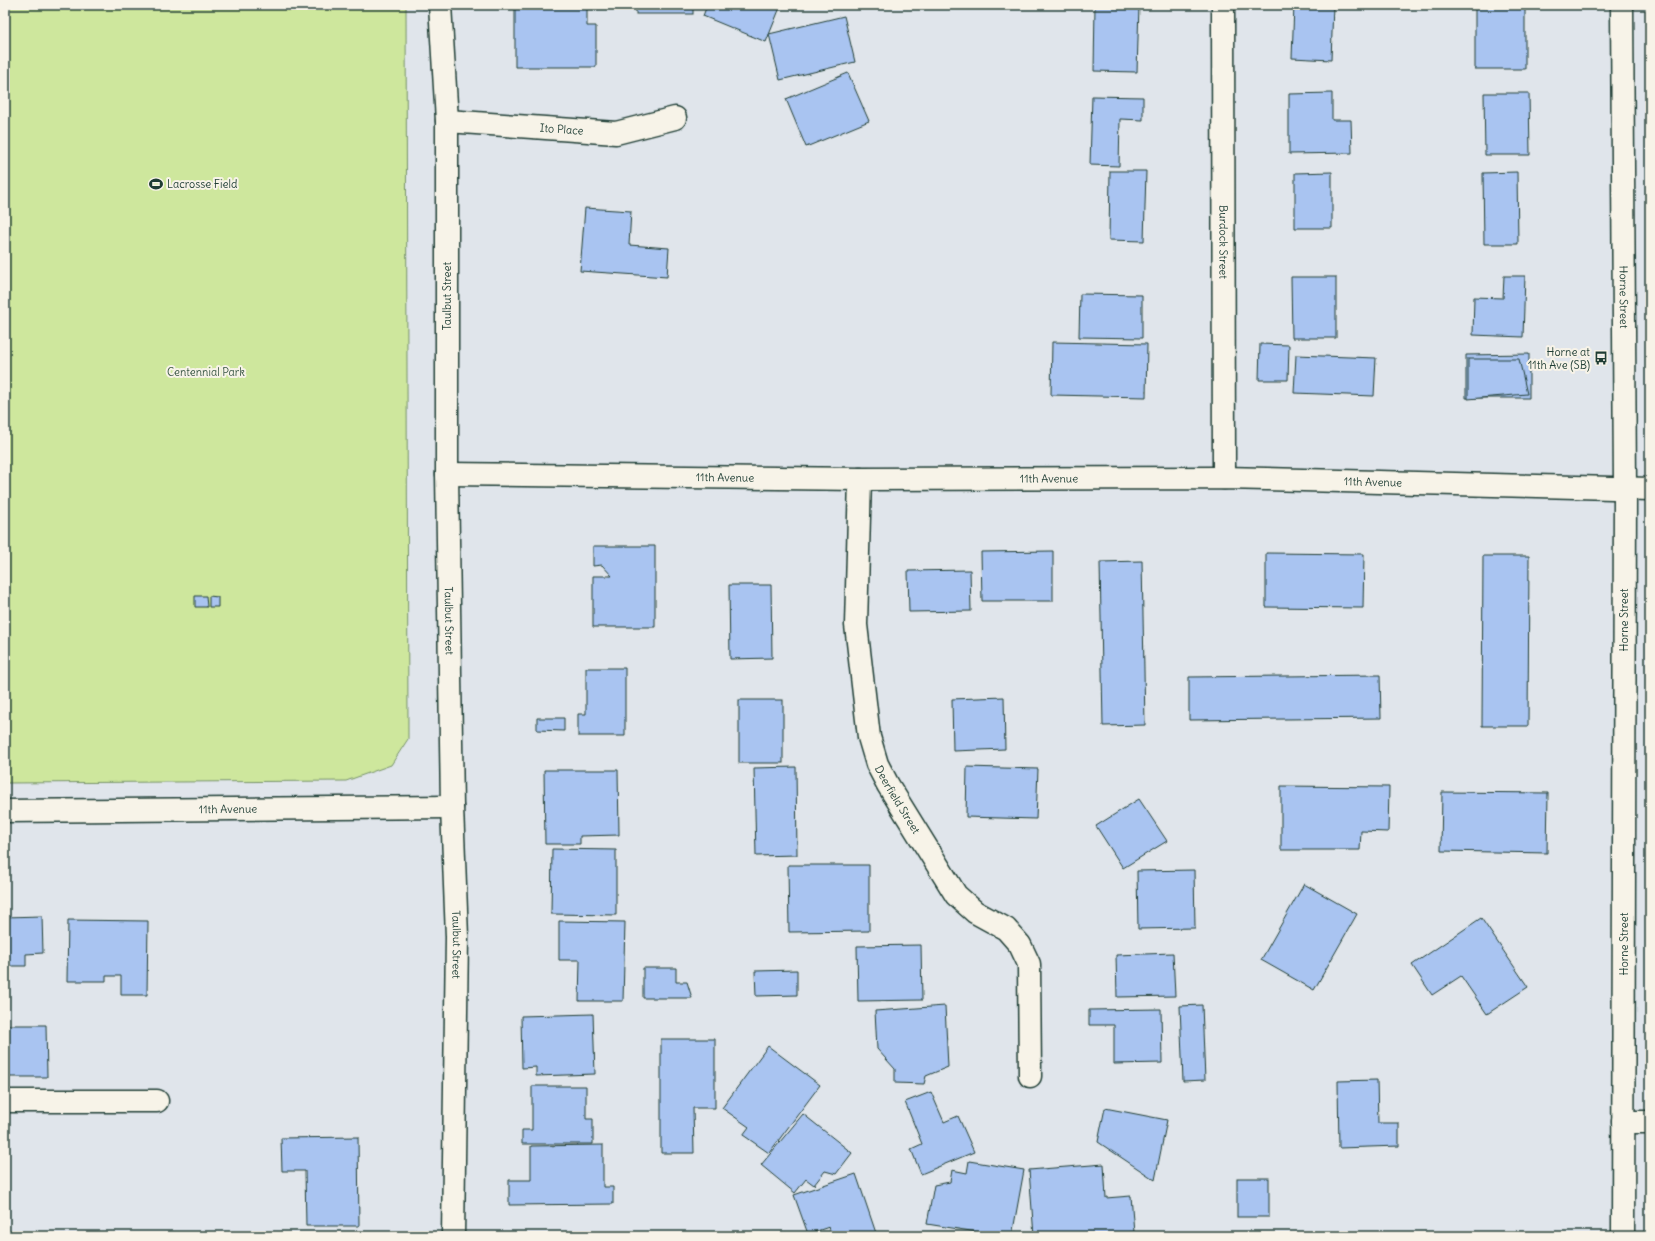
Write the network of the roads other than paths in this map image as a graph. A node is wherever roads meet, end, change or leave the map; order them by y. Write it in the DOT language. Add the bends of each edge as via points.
graph roads {
  1 [pos="1223,5"];
  2 [pos="1622,5"];
  3 [pos="439,6"];
  4 [pos="675,118"];
  5 [pos="447,121"];
  6 [pos="447,474"];
  7 [pos="1224,478"];
  8 [pos="860,479"];
  9 [pos="1625,489"];
  10 [pos="1650,489"];
  11 [pos="452,806"];
  12 [pos="5,810"];
  13 [pos="1030,1076"];
  14 [pos="5,1101"];
  15 [pos="157,1101"];
  16 [pos="1623,1122"];
  17 [pos="1650,1122"];
  18 [pos="452,1236"];
  19 [pos="1623,1236"];
  1 -- 7 [label="street, Burdock Street"];
  2 -- 9 [label="street, Horne Street"];
  3 -- 5 [label="street, Taulbut Street"];
  4 -- 5 [label="street, Ito Place" via="616,133"];
  5 -- 6 [label="street, Taulbut Street"];
  6 -- 8 [label="street, 11th Avenue"];
  6 -- 11 [label="street, Taulbut Street"];
  7 -- 8 [label="street, 11th Avenue"];
  7 -- 9 [label="street, 11th Avenue"];
  8 -- 13 [label="street, Deerfield Street" via="856,625 869,737 877,764 888,786 956,895 975,912 1006,929 1020,945 1029,964"];
  9 -- 10 [label="street, 11th Avenue"];
  9 -- 16 [label="street, Horne Street"];
  11 -- 12 [label="street, 11th Avenue"];
  11 -- 18 [label="street, Taulbut Street" via="457,937"];
  14 -- 15 [label="street"];
  16 -- 17 [label="street"];
  16 -- 19 [label="street, Horne Street"];
}
